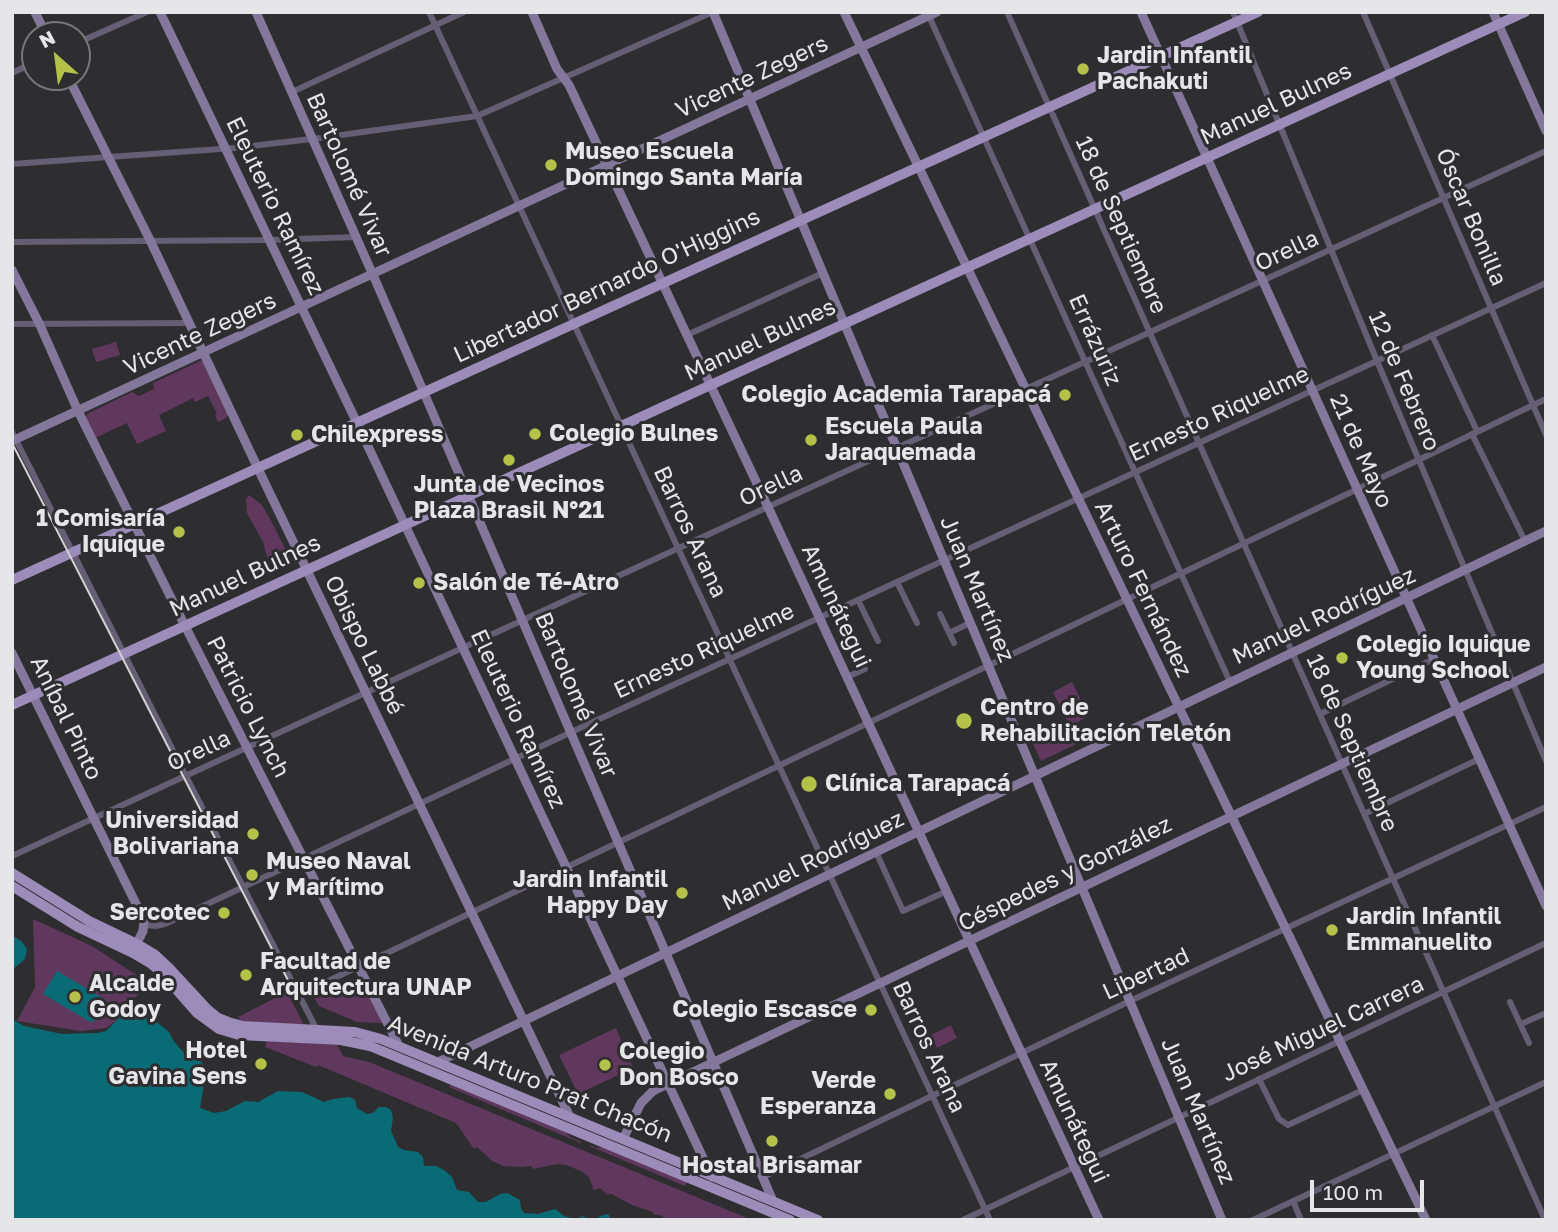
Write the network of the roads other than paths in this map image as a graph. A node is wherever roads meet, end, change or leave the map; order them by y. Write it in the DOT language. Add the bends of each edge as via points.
graph roads {
  1 [pos="147,12"];
  2 [pos="160,12"];
  3 [pos="256,12"];
  4 [pos="429,12"];
  5 [pos="464,12"];
  6 [pos="532,12"];
  7 [pos="713,12"];
  8 [pos="844,12"];
  9 [pos="1007,12"];
  10 [pos="1141,12"];
  11 [pos="1258,12"];
  12 [pos="1363,12"];
  13 [pos="1493,12"];
  14 [pos="1525,12"];
  15 [pos="931,13"];
  16 [pos="1235,17"];
  17 [pos="1499,24"];
  18 [pos="435,26"];
  19 [pos="91,37"];
  20 [pos="861,48"];
  21 [pos="1161,57"];
  22 [pos="1390,74"];
  23 [pos="565,77"];
  24 [pos="75,91"];
  25 [pos="292,92"];
  26 [pos="750,100"];
  27 [pos="1049,107"];
  28 [pos="477,116"];
  29 [pos="1279,125"];
  30 [pos="1546,131"];
  31 [pos="984,137"];
  32 [pos="313,139"];
  33 [pos="226,149"];
  34 [pos="1546,151"];
  35 [pos="109,157"];
  36 [pos="1206,158"];
  37 [pos="12,164"];
  38 [pos="608,165"];
  39 [pos="918,167"];
  40 [pos="1443,198"];
  41 [pos="519,207"];
  42 [pos="1095,209"];
  43 [pos="801,220"];
  44 [pos="356,237"];
  45 [pos="1030,239"];
  46 [pos="150,240"];
  47 [pos="270,240"];
  48 [pos="12,242"];
  49 [pos="1331,250"];
  50 [pos="967,268"];
  51 [pos="12,270"];
  52 [pos="823,273"];
  53 [pos="373,275"];
  54 [pos="1262,281"];
  55 [pos="1546,283"];
  56 [pos="662,284"];
  57 [pos="302,307"];
  58 [pos="1491,308"];
  59 [pos="38,323"];
  60 [pos="189,323"];
  61 [pos="12,324"];
  62 [pos="574,324"];
  63 [pos="844,324"];
  64 [pos="1150,332"];
  65 [pos="687,335"];
  66 [pos="1433,335"];
  67 [pos="204,353"];
  68 [pos="1377,361"];
  69 [pos="1086,362"];
  70 [pos="711,385"];
  71 [pos="1026,389"];
  72 [pos="1312,390"];
  73 [pos="424,393"];
  74 [pos="1546,399"];
  75 [pos="1533,405"];
  76 [pos="78,411"];
  77 [pos="357,423"];
  78 [pos="621,426"];
  79 [pos="1475,433"];
  80 [pos="1546,435"];
  81 [pos="14,438"];
  82 [pos="1199,443"];
  83 [pos="897,448"];
  84 [pos="1419,460"];
  85 [pos="258,468"];
  86 [pos="1135,472"];
  87 [pos="1357,489"];
  88 [pos="469,496"];
  89 [pos="1078,498"];
  90 [pos="768,507"];
  91 [pos="135,524"];
  92 [pos="405,525"];
  93 [pos="1546,531"];
  94 [pos="1525,541"];
  95 [pos="1244,544"];
  96 [pos="678,549"];
  97 [pos="74,552"];
  98 [pos="944,560"];
  99 [pos="307,570"];
  100 [pos="1465,570"];
  101 [pos="1181,574"];
  102 [pos="12,580"];
  103 [pos="897,582"];
  104 [pos="1406,598"];
  105 [pos="858,600"];
  106 [pos="1127,600"];
  107 [pos="940,614"];
  108 [pos="820,617"];
  109 [pos="522,621"];
  110 [pos="917,623"];
  111 [pos="970,623"];
  112 [pos="185,626"];
  113 [pos="949,633"];
  114 [pos="878,641"];
  115 [pos="954,643"];
  116 [pos="463,648"];
  117 [pos="1292,652"];
  118 [pos="12,653"];
  119 [pos="125,653"];
  120 [pos="729,659"];
  121 [pos="1434,659"];
  122 [pos="989,666"];
  123 [pos="1546,667"];
  124 [pos="865,669"];
  125 [pos="848,677"];
  126 [pos="1230,682"];
  127 [pos="1513,683"];
  128 [pos="366,693"];
  129 [pos="33,695"];
  130 [pos="12,705"];
  131 [pos="1179,707"];
  132 [pos="1457,709"];
  133 [pos="1320,714"];
  134 [pos="869,723"];
  135 [pos="571,732"];
  136 [pos="247,748"];
  137 [pos="515,758"];
  138 [pos="1479,759"];
  139 [pos="1546,761"];
  140 [pos="1342,764"];
  141 [pos="779,766"];
  142 [pos="186,776"];
  143 [pos="1035,776"];
  144 [pos="419,803"];
  145 [pos="1546,807"];
  146 [pos="1364,814"];
  147 [pos="1232,816"];
  148 [pos="94,818"];
  149 [pos="1508,824"];
  150 [pos="919,831"];
  151 [pos="618,842"];
  152 [pos="876,852"];
  153 [pos="12,856"];
  154 [pos="303,858"];
  155 [pos="566,867"];
  156 [pos="12,873"];
  157 [pos="829,874"];
  158 [pos="1393,878"];
  159 [pos="243,886"];
  160 [pos="12,887"];
  161 [pos="1082,888"];
  162 [pos="947,891"];
  163 [pos="1546,906"];
  164 [pos="471,912"];
  165 [pos="145,925"];
  166 [pos="1286,928"];
  167 [pos="970,941"];
  168 [pos="1546,943"];
  169 [pos="135,948"];
  170 [pos="666,953"];
  171 [pos="359,966"];
  172 [pos="618,976"];
  173 [pos="880,984"];
  174 [pos="1443,991"];
  175 [pos="299,995"];
  176 [pos="1130,1001"];
  177 [pos="1510,1002"];
  178 [pos="1546,1013"];
  179 [pos="524,1021"];
  180 [pos="1521,1024"];
  181 [pos="317,1030"];
  182 [pos="1340,1040"];
  183 [pos="1529,1043"];
  184 [pos="399,1046"];
  185 [pos="1022,1053"];
  186 [pos="438,1062"];
  187 [pos="713,1063"];
  188 [pos="1259,1079"];
  189 [pos="1546,1082"];
  190 [pos="668,1084"];
  191 [pos="1363,1090"];
  192 [pos="932,1096"];
  193 [pos="1494,1106"];
  194 [pos="1179,1116"];
  195 [pos="570,1117"];
  196 [pos="623,1139"];
  197 [pos="610,1146"];
  198 [pos="1394,1154"];
  199 [pos="1074,1167"];
  200 [pos="712,1177"];
  201 [pos="763,1177"];
  202 [pos="730,1195"];
  203 [pos="773,1201"];
  204 [pos="1293,1201"];
  205 [pos="985,1209"];
  206 [pos="790,1220"];
  207 [pos="818,1220"];
  208 [pos="963,1220"];
  209 [pos="989,1220"];
  210 [pos="1099,1220"];
  211 [pos="1222,1220"];
  212 [pos="1253,1220"];
  213 [pos="1301,1220"];
  214 [pos="1426,1220"];
  215 [pos="1545,1220"];
  1 -- 19 [label="street"];
  2 -- 33 [label="street, Eleuterio Ramírez"];
  3 -- 25 [label="street, Bartolomé Vivar"];
  4 -- 18 [label="street, Barros Arana"];
  5 -- 18 [label="street"];
  6 -- 23 [label="street, Amunátegui" via="557,69"];
  7 -- 23 [label="street"];
  7 -- 26 [label="street, Juan Martínez"];
  8 -- 20 [label="street, Arturo Fernández"];
  9 -- 27 [label="street, 18 de Septiembre"];
  10 -- 21 [label="street, 21 de Mayo"];
  11 -- 16 [label="main road, Libertador Bernardo O'Higgins"];
  12 -- 22 [label="street, Óscar Bonilla"];
  13 -- 17 [label="street"];
  14 -- 17 [label="main road, Manuel Bulnes"];
  15 -- 20 [label="street, Vicente Zegers"];
  15 -- 31 [label="street, Errázuriz"];
  16 -- 21 [label="main road, Libertador Bernardo O'Higgins"];
  16 -- 29 [label="street, 12 de Febrero"];
  17 -- 22 [label="main road, Manuel Bulnes"];
  17 -- 30 [label="street"];
  18 -- 25 [label="street"];
  18 -- 28 [label="street, Barros Arana"];
  20 -- 26 [label="street, Vicente Zegers"];
  20 -- 39 [label="street, Arturo Fernández"];
  21 -- 27 [label="main road, Libertador Bernardo O'Higgins"];
  21 -- 36 [label="street, 21 de Mayo"];
  22 -- 29 [label="main road, Manuel Bulnes"];
  22 -- 40 [label="street, Óscar Bonilla"];
  23 -- 28 [label="street"];
  23 -- 38 [label="street, Amunátegui"];
  24 -- 35 [label="street, Obispo Labbé"];
  25 -- 32 [label="street, Bartolomé Vivar"];
  26 -- 38 [label="street, Vicente Zegers"];
  26 -- 43 [label="street, Juan Martínez"];
  27 -- 31 [label="main road, Libertador Bernardo O'Higgins"];
  27 -- 42 [label="street, 18 de Septiembre"];
  28 -- 32 [label="street"];
  28 -- 41 [label="street, Barros Arana"];
  29 -- 36 [label="main road, Manuel Bulnes"];
  29 -- 49 [label="street, 12 de Febrero"];
  31 -- 39 [label="main road, Libertador Bernardo O'Higgins"];
  31 -- 45 [label="street, Errázuriz"];
  32 -- 33 [label="street"];
  32 -- 44 [label="street, Bartolomé Vivar"];
  33 -- 35 [label="street"];
  33 -- 47 [label="street, Eleuterio Ramírez"];
  34 -- 40 [label="street, Orella"];
  35 -- 37 [label="street"];
  35 -- 46 [label="street, Obispo Labbé"];
  36 -- 42 [label="main road, Manuel Bulnes"];
  36 -- 54 [label="street, 21 de Mayo"];
  38 -- 41 [label="street, Vicente Zegers"];
  38 -- 56 [label="street, Amunátegui"];
  39 -- 43 [label="main road, Libertador Bernardo O'Higgins"];
  39 -- 50 [label="street, Arturo Fernández"];
  40 -- 49 [label="street, Orella"];
  40 -- 58 [label="street, Óscar Bonilla"];
  41 -- 53 [label="street, Vicente Zegers"];
  41 -- 62 [label="street, Barros Arana"];
  42 -- 45 [label="main road, Manuel Bulnes"];
  42 -- 64 [label="street, 18 de Septiembre"];
  43 -- 52 [label="street, Juan Martínez"];
  43 -- 56 [label="main road, Libertador Bernardo O'Higgins"];
  44 -- 47 [label="street"];
  44 -- 53 [label="street, Bartolomé Vivar"];
  45 -- 50 [label="main road, Manuel Bulnes"];
  45 -- 69 [label="street, Errázuriz"];
  46 -- 47 [label="street"];
  46 -- 48 [label="street"];
  46 -- 60 [label="street, Obispo Labbé"];
  47 -- 57 [label="street, Eleuterio Ramírez"];
  49 -- 54 [label="street, Orella"];
  49 -- 68 [label="street, 12 de Febrero"];
  50 -- 63 [label="main road, Manuel Bulnes"];
  50 -- 71 [label="street, Arturo Fernández"];
  51 -- 59 [label="street, Patricio Lynch"];
  52 -- 63 [label="street, Juan Martínez"];
  52 -- 65 [label="street"];
  53 -- 57 [label="street, Vicente Zegers"];
  53 -- 73 [label="street, Bartolomé Vivar"];
  54 -- 64 [label="street, Orella"];
  54 -- 72 [label="street, 21 de Mayo"];
  55 -- 58 [label="street, Ernesto Riquelme"];
  56 -- 62 [label="main road, Libertador Bernardo O'Higgins"];
  56 -- 65 [label="street, Amunátegui"];
  57 -- 67 [label="street, Vicente Zegers"];
  57 -- 77 [label="street, Eleuterio Ramírez"];
  58 -- 66 [label="street, Ernesto Riquelme"];
  58 -- 75 [label="street, Óscar Bonilla"];
  59 -- 60 [label="street"];
  59 -- 61 [label="street"];
  59 -- 76 [label="street, Patricio Lynch"];
  60 -- 67 [label="street, Obispo Labbé"];
  62 -- 73 [label="main road, Libertador Bernardo O'Higgins"];
  62 -- 78 [label="street, Barros Arana"];
  63 -- 70 [label="main road, Manuel Bulnes"];
  63 -- 83 [label="street, Juan Martínez"];
  64 -- 69 [label="street, Orella"];
  64 -- 82 [label="street, 18 de Septiembre"];
  65 -- 70 [label="street, Amunátegui"];
  66 -- 68 [label="street, Ernesto Riquelme"];
  66 -- 79 [label="street"];
  67 -- 76 [label="street, Vicente Zegers"];
  67 -- 85 [label="street, Obispo Labbé"];
  68 -- 72 [label="street, Ernesto Riquelme"];
  68 -- 84 [label="street, 12 de Febrero"];
  69 -- 71 [label="street, Orella"];
  69 -- 86 [label="street, Errázuriz"];
  70 -- 78 [label="main road, Manuel Bulnes"];
  70 -- 90 [label="street, Amunátegui"];
  71 -- 83 [label="street, Orella"];
  71 -- 89 [label="street, Arturo Fernández"];
  72 -- 82 [label="street, Ernesto Riquelme"];
  72 -- 87 [label="street, 21 de Mayo"];
  73 -- 77 [label="main road, Libertador Bernardo O'Higgins"];
  73 -- 88 [label="street, Bartolomé Vivar"];
  74 -- 75 [label="street"];
  75 -- 79 [label="street"];
  75 -- 80 [label="street, Óscar Bonilla"];
  76 -- 81 [label="street, Vicente Zegers"];
  76 -- 91 [label="street, Patricio Lynch"];
  77 -- 85 [label="main road, Libertador Bernardo O'Higgins"];
  77 -- 92 [label="street, Eleuterio Ramírez"];
  78 -- 88 [label="main road, Manuel Bulnes"];
  78 -- 96 [label="street, Barros Arana"];
  79 -- 84 [label="street"];
  79 -- 94 [label="street"];
  81 -- 97 [label="street"];
  82 -- 86 [label="street, Ernesto Riquelme"];
  82 -- 95 [label="street, 18 de Septiembre"];
  83 -- 90 [label="street, Orella"];
  83 -- 98 [label="street, Juan Martínez"];
  84 -- 87 [label="street"];
  84 -- 100 [label="street, 12 de Febrero"];
  85 -- 91 [label="main road, Libertador Bernardo O'Higgins"];
  85 -- 99 [label="street, Obispo Labbé"];
  86 -- 89 [label="street, Ernesto Riquelme"];
  86 -- 101 [label="street, Errázuriz"];
  87 -- 95 [label="street"];
  87 -- 104 [label="street, 21 de Mayo"];
  88 -- 92 [label="main road, Manuel Bulnes"];
  88 -- 109 [label="street, Bartolomé Vivar"];
  89 -- 98 [label="street, Ernesto Riquelme"];
  89 -- 106 [label="street, Arturo Fernández"];
  90 -- 96 [label="street, Orella"];
  90 -- 108 [label="street, Amunátegui"];
  91 -- 97 [label="main road, Libertador Bernardo O'Higgins"];
  91 -- 112 [label="street, Patricio Lynch"];
  92 -- 99 [label="main road, Manuel Bulnes"];
  92 -- 116 [label="street, Eleuterio Ramírez"];
  93 -- 94 [label="street, Manuel Rodríguez"];
  94 -- 100 [label="street, Manuel Rodríguez"];
  95 -- 101 [label="street"];
  95 -- 117 [label="street, 18 de Septiembre"];
  96 -- 109 [label="street, Orella"];
  96 -- 120 [label="street, Barros Arana"];
  97 -- 102 [label="main road, Libertador Bernardo O'Higgins"];
  97 -- 119 [label="street"];
  98 -- 103 [label="street, Ernesto Riquelme"];
  98 -- 111 [label="street, Juan Martínez"];
  99 -- 112 [label="main road, Manuel Bulnes"];
  99 -- 128 [label="street, Obispo Labbé"];
  100 -- 104 [label="street, Manuel Rodríguez"];
  100 -- 127 [label="street, 12 de Febrero"];
  101 -- 106 [label="street"];
  101 -- 126 [label="street, Errázuriz"];
  103 -- 105 [label="street, Ernesto Riquelme"];
  103 -- 110 [label="street"];
  104 -- 117 [label="street, Manuel Rodríguez"];
  104 -- 121 [label="street, 21 de Mayo"];
  105 -- 108 [label="street, Ernesto Riquelme"];
  105 -- 114 [label="street"];
  106 -- 122 [label="street"];
  106 -- 131 [label="street, Arturo Fernández"];
  107 -- 113 [label="street"];
  108 -- 120 [label="street, Ernesto Riquelme"];
  108 -- 125 [label="street, Amunátegui"];
  109 -- 116 [label="street, Orella"];
  109 -- 135 [label="street, Bartolomé Vivar"];
  111 -- 113 [label="street"];
  111 -- 122 [label="street, Juan Martínez"];
  112 -- 119 [label="main road, Manuel Bulnes"];
  112 -- 136 [label="street, Patricio Lynch"];
  113 -- 115 [label="street"];
  116 -- 128 [label="street, Orella"];
  116 -- 137 [label="street, Eleuterio Ramírez"];
  117 -- 126 [label="street, Manuel Rodríguez"];
  117 -- 133 [label="street, 18 de Septiembre"];
  118 -- 129 [label="street, Aníbal Pinto"];
  119 -- 129 [label="main road, Manuel Bulnes"];
  119 -- 142 [label="street"];
  120 -- 135 [label="street, Ernesto Riquelme"];
  120 -- 141 [label="street, Barros Arana"];
  121 -- 132 [label="street, 21 de Mayo"];
  121 -- 133 [label="street"];
  122 -- 134 [label="street"];
  122 -- 143 [label="street, Juan Martínez"];
  123 -- 127 [label="street, Céspedes y González"];
  124 -- 125 [label="street"];
  125 -- 134 [label="street, Amunátegui"];
  126 -- 131 [label="street, Manuel Rodríguez"];
  127 -- 132 [label="street, Céspedes y González"];
  127 -- 139 [label="street, 12 de Febrero"];
  128 -- 136 [label="street, Orella"];
  128 -- 144 [label="street, Obispo Labbé"];
  129 -- 130 [label="main road, Manuel Bulnes"];
  129 -- 148 [label="street, Aníbal Pinto"];
  131 -- 143 [label="street, Manuel Rodríguez"];
  131 -- 147 [label="street, Arturo Fernández"];
  132 -- 138 [label="street, 21 de Mayo"];
  132 -- 140 [label="street, Céspedes y González"];
  133 -- 140 [label="street, 18 de Septiembre"];
  134 -- 141 [label="street"];
  134 -- 150 [label="street, Amunátegui"];
  135 -- 137 [label="street, Ernesto Riquelme"];
  135 -- 151 [label="street, Bartolomé Vivar"];
  136 -- 142 [label="street, Orella"];
  136 -- 154 [label="street, Patricio Lynch"];
  137 -- 144 [label="street, Ernesto Riquelme"];
  137 -- 155 [label="street, Eleuterio Ramírez"];
  138 -- 146 [label="street"];
  138 -- 149 [label="street, 21 de Mayo"];
  140 -- 146 [label="street, 18 de Septiembre"];
  140 -- 147 [label="street, Céspedes y González"];
  141 -- 151 [label="street"];
  141 -- 157 [label="street, Barros Arana"];
  142 -- 148 [label="street, Orella"];
  142 -- 159 [label="street"];
  143 -- 150 [label="street, Manuel Rodríguez"];
  143 -- 161 [label="street, Juan Martínez"];
  144 -- 154 [label="street, Ernesto Riquelme"];
  144 -- 164 [label="street, Obispo Labbé"];
  145 -- 149 [label="street, Libertad"];
  146 -- 158 [label="street, 18 de Septiembre"];
  147 -- 161 [label="street, Céspedes y González"];
  147 -- 166 [label="street, Arturo Fernández"];
  148 -- 153 [label="street, Orella"];
  148 -- 165 [label="street, Aníbal Pinto"];
  149 -- 158 [label="street, Libertad"];
  149 -- 163 [label="street, 21 de Mayo"];
  150 -- 152 [label="street, Manuel Rodríguez"];
  150 -- 162 [label="street, Amunátegui"];
  151 -- 155 [label="street"];
  151 -- 170 [label="street, Bartolomé Vivar"];
  152 -- 157 [label="street, Manuel Rodríguez"];
  152 -- 162 [label="street" via="903,911"];
  154 -- 159 [label="street, Ernesto Riquelme"];
  154 -- 171 [label="street, Patricio Lynch"];
  155 -- 164 [label="street"];
  155 -- 172 [label="street, Eleuterio Ramírez"];
  156 -- 169 [label="main road, Avenida Arturo Prat Chacón"];
  157 -- 170 [label="street, Manuel Rodríguez"];
  157 -- 173 [label="street, Barros Arana"];
  158 -- 166 [label="street, Libertad"];
  158 -- 174 [label="street, 18 de Septiembre"];
  159 -- 165 [label="street, Ernesto Riquelme" via="165,924"];
  159 -- 175 [label="street"];
  160 -- 169 [label="main road, Avenida Arturo Prat Chacón" via="78,928"];
  161 -- 167 [label="street, Céspedes y González"];
  161 -- 176 [label="street, Juan Martínez"];
  162 -- 167 [label="street, Amunátegui"];
  164 -- 171 [label="street"];
  164 -- 179 [label="street, Obispo Labbé"];
  165 -- 169 [label="street"];
  166 -- 176 [label="street, Libertad"];
  166 -- 182 [label="street, Arturo Fernández"];
  167 -- 173 [label="street, Céspedes y González"];
  167 -- 185 [label="street, Amunátegui"];
  168 -- 174 [label="street, José Miguel Carrera"];
  169 -- 181 [label="main road, Avenida Arturo Prat Chacón" via="162,961 223,1020 243,1026"];
  169 -- 197 [label="main road, Avenida Arturo Prat Chacón" via="202,1018 226,1032 370,1046"];
  170 -- 172 [label="street, Manuel Rodríguez"];
  170 -- 187 [label="street, Bartolomé Vivar"];
  171 -- 175 [label="street"];
  171 -- 184 [label="street, Patricio Lynch"];
  172 -- 179 [label="street, Manuel Rodríguez"];
  172 -- 190 [label="street, Eleuterio Ramírez"];
  173 -- 187 [label="street, Céspedes y González"];
  173 -- 192 [label="street, Barros Arana"];
  174 -- 182 [label="street, José Miguel Carrera"];
  174 -- 193 [label="street, 18 de Septiembre"];
  175 -- 181 [label="street"];
  176 -- 185 [label="street, Libertad"];
  176 -- 194 [label="street, Juan Martínez"];
  177 -- 180 [label="street"];
  178 -- 180 [label="street"];
  179 -- 186 [label="street, Manuel Rodríguez"];
  179 -- 195 [label="street, Obispo Labbé"];
  180 -- 183 [label="street"];
  181 -- 184 [label="main road, Avenida Arturo Prat Chacón" via="364,1034"];
  182 -- 188 [label="street, José Miguel Carrera"];
  182 -- 191 [label="street, Arturo Fernández"];
  184 -- 186 [label="main road, Avenida Arturo Prat Chacón"];
  185 -- 192 [label="street, Libertad"];
  185 -- 199 [label="street, Amunátegui"];
  186 -- 195 [label="main road, Avenida Arturo Prat Chacón"];
  187 -- 190 [label="street, Céspedes y González"];
  187 -- 201 [label="street, Bartolomé Vivar"];
  188 -- 191 [label="street" via="1279,1119 1288,1125"];
  188 -- 194 [label="street, José Miguel Carrera"];
  189 -- 193 [label="street"];
  190 -- 196 [label="street, Céspedes y González" via="641,1103"];
  190 -- 200 [label="street, Eleuterio Ramírez"];
  191 -- 198 [label="street, Arturo Fernández"];
  192 -- 201 [label="street, Libertad"];
  192 -- 205 [label="street, Barros Arana"];
  193 -- 198 [label="street"];
  193 -- 215 [label="street, 18 de Septiembre"];
  194 -- 199 [label="street, José Miguel Carrera"];
  194 -- 211 [label="street, Juan Martínez"];
  195 -- 196 [label="main road, Avenida Arturo Prat Chacón"];
  196 -- 197 [label="main road"];
  196 -- 200 [label="main road, Avenida Arturo Prat Chacón"];
  197 -- 202 [label="main road, Avenida Arturo Prat Chacón"];
  198 -- 204 [label="street"];
  198 -- 214 [label="street, Arturo Fernández"];
  199 -- 205 [label="street, José Miguel Carrera"];
  199 -- 210 [label="street, Amunátegui"];
  200 -- 202 [label="main road"];
  200 -- 203 [label="main road, Avenida Arturo Prat Chacón"];
  201 -- 203 [label="street, Bartolomé Vivar"];
  202 -- 206 [label="main road, Avenida Arturo Prat Chacón"];
  203 -- 207 [label="main road, Avenida Arturo Prat Chacón"];
  204 -- 212 [label="street"];
  204 -- 213 [label="street"];
  205 -- 208 [label="street, José Miguel Carrera"];
  205 -- 209 [label="street, Barros Arana"];
}
